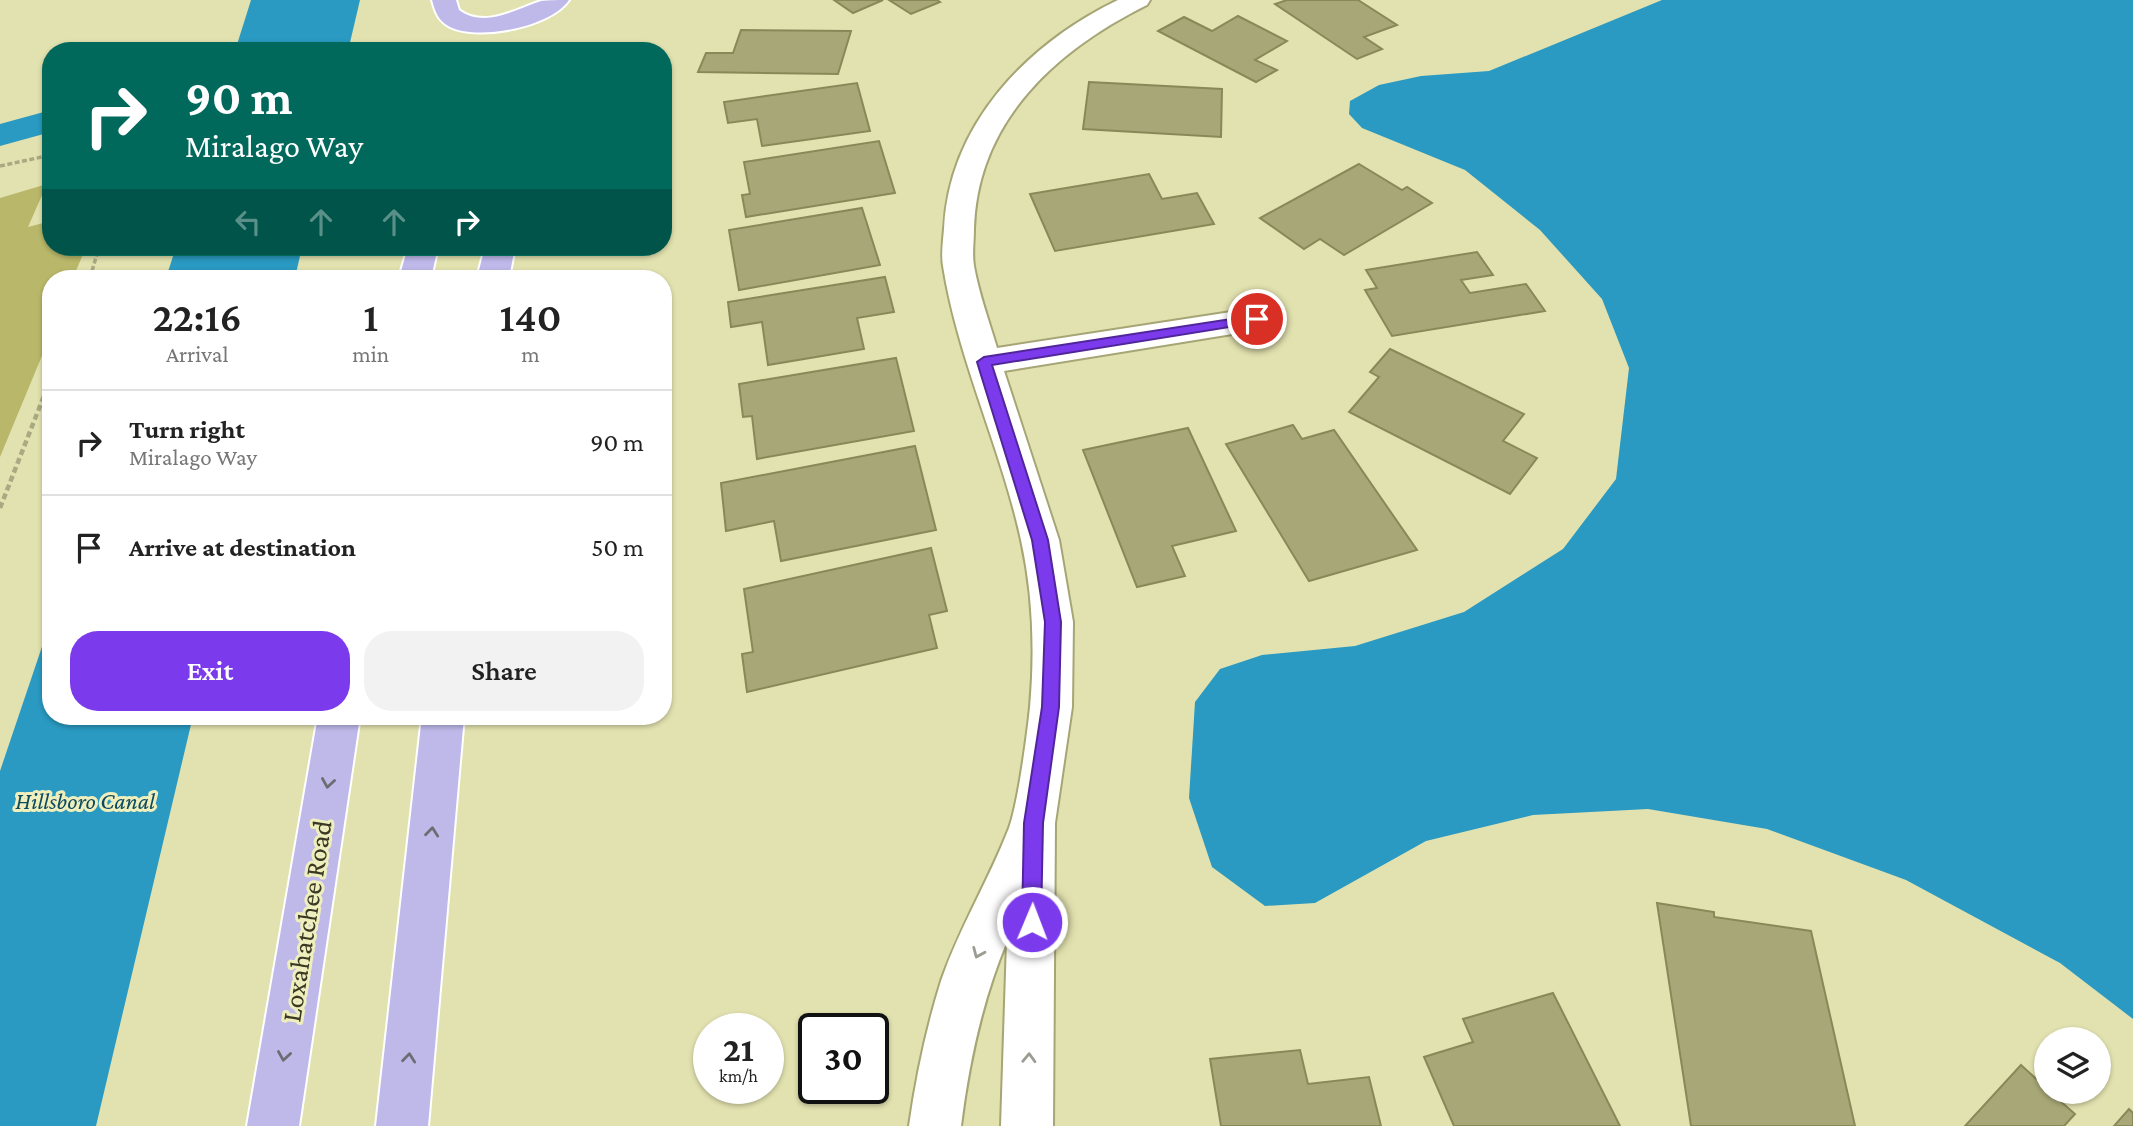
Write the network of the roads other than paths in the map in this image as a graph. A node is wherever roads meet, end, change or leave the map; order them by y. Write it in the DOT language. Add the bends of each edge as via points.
graph roads {
  1 [pos="444,0"];
  2 [pos="1138,0"];
  3 [pos="549,6"];
  4 [pos="461,21"];
  5 [pos="466,42"];
  6 [pos="517,42"];
  7 [pos="1257,319"];
  8 [pos="984,362"];
  9 [pos="338,725"];
  10 [pos="442,725"];
  11 [pos="1034,823"];
  12 [pos="273,1126"];
  13 [pos="402,1126"];
  14 [pos="935,1126"];
  15 [pos="1027,1126"];
  1 -- 4 [label="main road" via="444,9"];
  2 -- 8 [label="street" via="1077,34 1032,70 984,132 960,204 958,264"];
  3 -- 4 [label="main road" via="509,23"];
  3 -- 6 [label="main road"];
  4 -- 5 [label="main road"];
  7 -- 8 [label="street"];
  8 -- 11 [label="street" via="1040,540 1053,622 1051,707"];
  9 -- 12 [label="main road, Loxahatchee Road, one-way"];
  13 -- 10 [label="main road, one-way"];
  11 -- 14 [label="street, one-way" via="966,980 943,1067"];
  15 -- 11 [label="street, one-way"];
}
